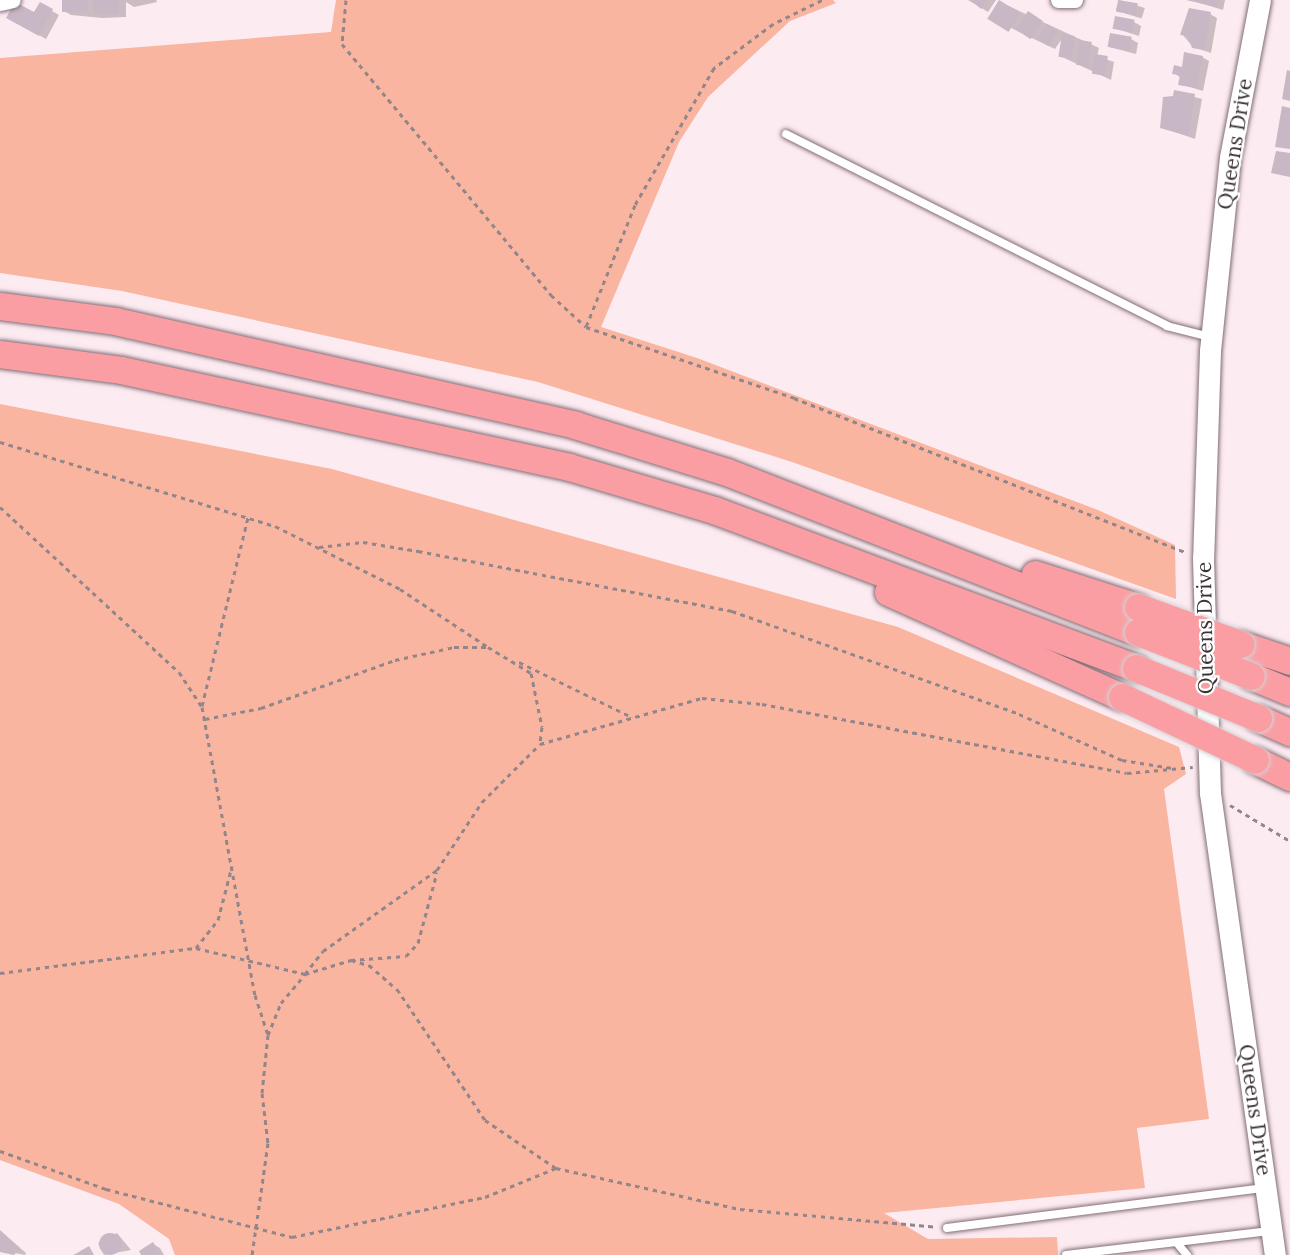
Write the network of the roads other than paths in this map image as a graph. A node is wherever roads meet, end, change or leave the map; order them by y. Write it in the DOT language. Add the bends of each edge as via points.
graph roads {
  1 [pos="13,0"];
  2 [pos="1058,0"];
  3 [pos="1076,0"];
  4 [pos="1260,0"];
  5 [pos="0,3"];
  6 [pos="786,134"];
  7 [pos="0,306"];
  8 [pos="1212,337"];
  9 [pos="0,354"];
  10 [pos="714,510"];
  11 [pos="1138,620"];
  12 [pos="1290,661"];
  13 [pos="1290,692"];
  14 [pos="1290,732"];
  15 [pos="1290,777"];
  16 [pos="1266,1188"];
  17 [pos="947,1228"];
  18 [pos="1272,1231"];
  19 [pos="1177,1243"];
  20 [pos="1066,1255"];
  21 [pos="1187,1255"];
  22 [pos="1275,1255"];
  1 -- 5 [label="street"];
  2 -- 3 [label="street"];
  4 -- 8 [label="street, Queens Drive" via="1230,157"];
  6 -- 8 [label="lane" via="1167,326"];
  7 -- 11 [label="highway" via="115,321 575,425 727,472"];
  8 -- 16 [label="street, Queens Drive" via="1203,558 1210,793"];
  9 -- 10 [label="highway" via="121,370 546,462"];
  10 -- 14 [label="highway, bridge" via="1136,668"];
  10 -- 15 [label="highway, bridge"];
  11 -- 12 [label="highway, bridge" via="1240,644"];
  11 -- 13 [label="highway, bridge"];
  16 -- 17 [label="lane"];
  16 -- 18 [label="street, Queens Drive"];
  18 -- 19 [label="lane"];
  18 -- 22 [label="street, Queens Drive"];
  19 -- 20 [label="lane"];
  19 -- 21 [label="lane"];
}
